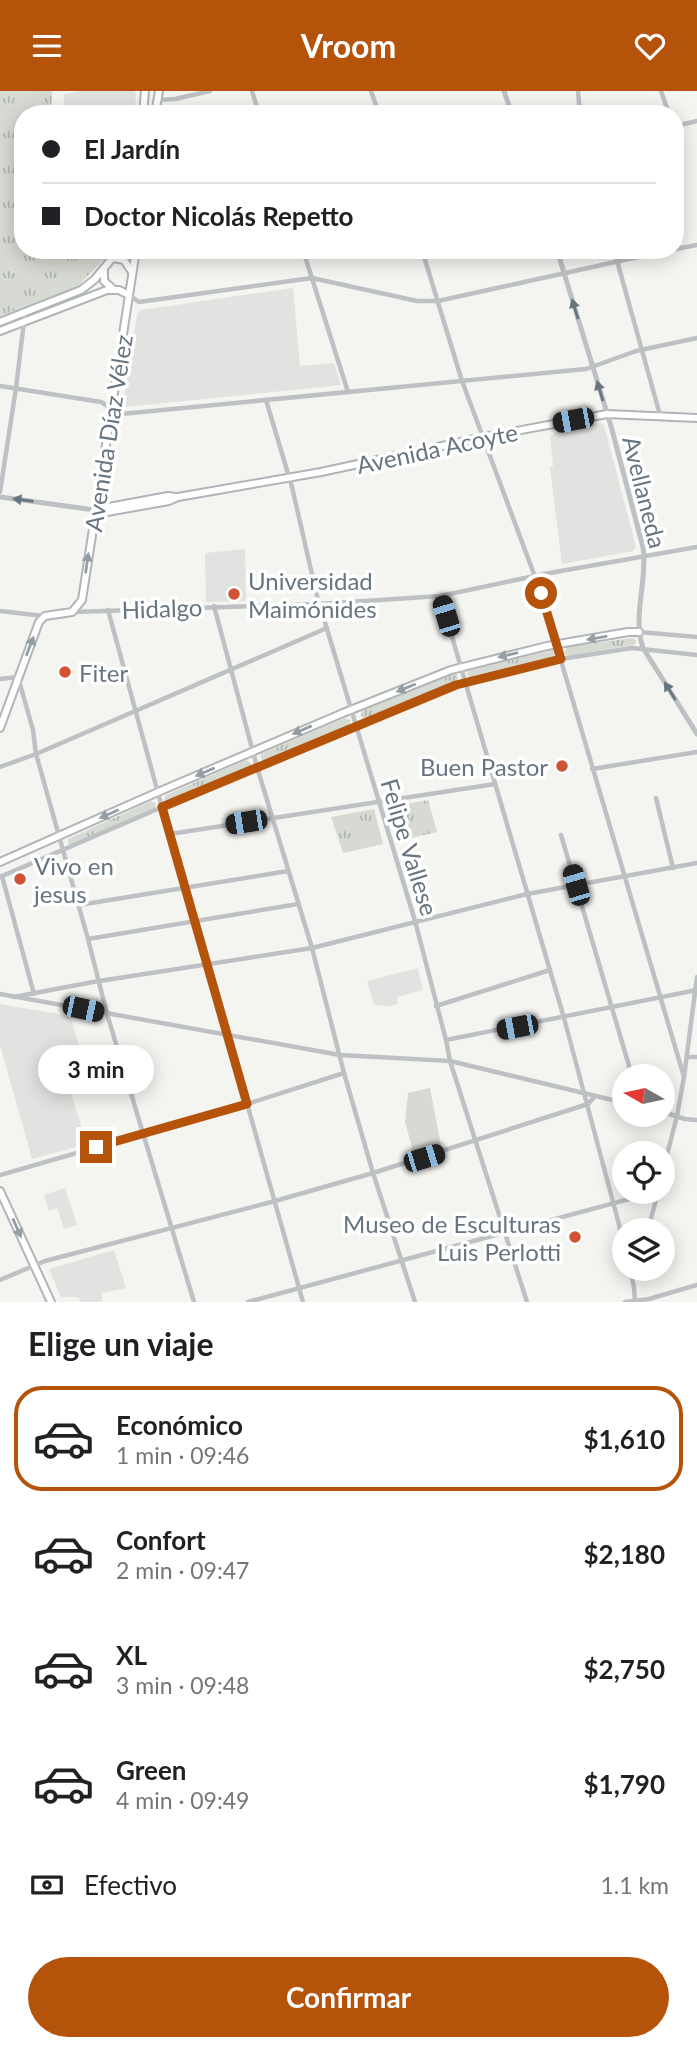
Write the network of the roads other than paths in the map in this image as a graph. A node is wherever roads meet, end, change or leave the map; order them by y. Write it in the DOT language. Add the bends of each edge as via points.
graph roads {
  1 [pos="145,91"];
  2 [pos="159,91"];
  3 [pos="210,91"];
  4 [pos="158,100"];
  5 [pos="157,105"];
  6 [pos="112,259"];
  7 [pos="122,259"];
  8 [pos="135,259"];
  9 [pos="306,259"];
  10 [pos="425,259"];
  11 [pos="560,259"];
  12 [pos="627,259"];
  13 [pos="617,261"];
  14 [pos="106,265"];
  15 [pos="564,272"];
  16 [pos="133,273"];
  17 [pos="312,278"];
  18 [pos="113,289"];
  19 [pos="129,295"];
  20 [pos="438,301"];
  21 [pos="25,313"];
  22 [pos="0,322"];
  23 [pos="24,322"];
  24 [pos="0,331"];
  25 [pos="697,338"];
  26 [pos="642,349"];
  27 [pos="593,368"];
  28 [pos="462,381"];
  29 [pos="0,386"];
  30 [pos="16,388"];
  31 [pos="348,392"];
  32 [pos="266,400"];
  33 [pos="111,408"];
  34 [pos="607,414"];
  35 [pos="660,415"];
  36 [pos="697,418"];
  37 [pos="484,437"];
  38 [pos="289,478"];
  39 [pos="0,494"];
  40 [pos="95,510"];
  41 [pos="697,547"];
  42 [pos="644,557"];
  43 [pos="535,576"];
  44 [pos="440,596"];
  45 [pos="319,604"];
  46 [pos="214,606"];
  47 [pos="108,610"];
  48 [pos="0,611"];
  49 [pos="72,612"];
  50 [pos="45,616"];
  51 [pos="327,628"];
  52 [pos="639,632"];
  53 [pos="697,637"];
  54 [pos="556,645"];
  55 [pos="643,648"];
  56 [pos="697,655"];
  57 [pos="561,659"];
  58 [pos="461,667"];
  59 [pos="231,670"];
  60 [pos="18,677"];
  61 [pos="0,679"];
  62 [pos="465,682"];
  63 [pos="135,710"];
  64 [pos="352,710"];
  65 [pos="357,725"];
  66 [pos="0,728"];
  67 [pos="697,734"];
  68 [pos="253,751"];
  69 [pos="697,752"];
  70 [pos="36,754"];
  71 [pos="0,767"];
  72 [pos="257,767"];
  73 [pos="592,769"];
  74 [pos="495,784"];
  75 [pos="158,792"];
  76 [pos="656,797"];
  77 [pos="379,802"];
  78 [pos="162,807"];
  79 [pos="272,818"];
  80 [pos="170,834"];
  81 [pos="561,835"];
  82 [pos="60,836"];
  83 [pos="64,851"];
  84 [pos="0,862"];
  85 [pos="697,863"];
  86 [pos="673,868"];
  87 [pos="288,871"];
  88 [pos="625,876"];
  89 [pos="1,877"];
  90 [pos="576,885"];
  91 [pos="184,888"];
  92 [pos="527,894"];
  93 [pos="298,904"];
  94 [pos="79,905"];
  95 [pos="415,921"];
  96 [pos="194,922"];
  97 [pos="88,939"];
  98 [pos="312,948"];
  99 [pos="207,964"];
  100 [pos="550,970"];
  101 [pos="697,977"];
  102 [pos="99,981"];
  103 [pos="696,991"];
  104 [pos="33,992"];
  105 [pos="0,994"];
  106 [pos="14,997"];
  107 [pos="661,998"];
  108 [pos="36,1000"];
  109 [pos="436,1006"];
  110 [pos="612,1009"];
  111 [pos="107,1014"];
  112 [pos="564,1018"];
  113 [pos="229,1035"];
  114 [pos="446,1040"];
  115 [pos="340,1055"];
  116 [pos="687,1057"];
  117 [pos="697,1057"];
  118 [pos="450,1061"];
  119 [pos="628,1064"];
  120 [pos="344,1073"];
  121 [pos="684,1077"];
  122 [pos="585,1094"];
  123 [pos="596,1096"];
  124 [pos="612,1100"];
  125 [pos="247,1104"];
  126 [pos="588,1104"];
  127 [pos="677,1116"];
  128 [pos="697,1120"];
  129 [pos="143,1133"];
  130 [pos="671,1141"];
  131 [pos="474,1142"];
  132 [pos="373,1173"];
  133 [pos="0,1175"];
  134 [pos="0,1191"];
  135 [pos="612,1194"];
  136 [pos="275,1201"];
  137 [pos="612,1203"];
  138 [pos="170,1227"];
  139 [pos="503,1233"];
  140 [pos="402,1260"];
  141 [pos="34,1266"];
  142 [pos="0,1280"];
  143 [pos="633,1281"];
  144 [pos="697,1285"];
  145 [pos="299,1287"];
  146 [pos="51,1302"];
  147 [pos="194,1302"];
  148 [pos="248,1302"];
  149 [pos="303,1302"];
  150 [pos="415,1302"];
  151 [pos="527,1302"];
  152 [pos="625,1302"];
  153 [pos="635,1302"];
  1 -- 4 [label="main road"];
  2 -- 4 [label="main road"];
  3 -- 4 [label="street"];
  4 -- 5 [label="main road"];
  6 -- 14 [label="main road"];
  7 -- 16 [label="main road"];
  8 -- 16 [label="main road, Avenida Díaz Vélez"];
  9 -- 17 [label="street"];
  10 -- 20 [label="street"];
  11 -- 15 [label="street, Avellaneda"];
  12 -- 13 [label="street"];
  13 -- 15 [label="street"];
  13 -- 26 [label="street"];
  14 -- 18 [label="main road" via="103,278"];
  14 -- 21 [label="main road" via="81,291"];
  15 -- 20 [label="street"];
  27 -- 15 [label="street, Avellaneda, one-way"];
  16 -- 19 [label="main road, Avenida Díaz Vélez"];
  17 -- 19 [label="street" via="139,302"];
  17 -- 20 [label="street"];
  17 -- 31 [label="street"];
  18 -- 19 [label="main road"];
  18 -- 23 [label="main road"];
  19 -- 33 [label="main road, Avenida Díaz Vélez"];
  20 -- 28 [label="street"];
  21 -- 22 [label="main road"];
  21 -- 23 [label="street"];
  23 -- 24 [label="main road"];
  23 -- 30 [label="street"];
  25 -- 26 [label="street"];
  26 -- 27 [label="street"];
  26 -- 35 [label="street"];
  27 -- 28 [label="street"];
  34 -- 27 [label="street, Avellaneda, one-way"];
  28 -- 31 [label="street"];
  28 -- 37 [label="street"];
  29 -- 30 [label="street"];
  30 -- 33 [label="street"];
  30 -- 39 [label="street"];
  31 -- 32 [label="street"];
  32 -- 33 [label="street" via="121,414"];
  32 -- 38 [label="street, Felipe Vallese"];
  33 -- 40 [label="main road, Avenida Díaz Vélez"];
  34 -- 35 [label="main road, Avenida Acoyte"];
  34 -- 37 [label="main road, Avenida Acoyte"];
  34 -- 42 [label="street, Avellaneda"];
  35 -- 36 [label="main road, Avenida Acoyte"];
  37 -- 38 [label="main road, Avenida Acoyte"];
  37 -- 43 [label="street"];
  38 -- 40 [label="main road, Avenida Acoyte"];
  38 -- 45 [label="street, Felipe Vallese"];
  40 -- 39 [label="street, one-way"];
  49 -- 40 [label="main road, Avenida Díaz Vélez, one-way" via="82,600"];
  41 -- 42 [label="street, Hidalgo"];
  42 -- 43 [label="street, Hidalgo"];
  42 -- 52 [label="street, Avellaneda"];
  43 -- 44 [label="street, Hidalgo"];
  43 -- 54 [label="street"];
  44 -- 45 [label="street, Hidalgo"];
  44 -- 58 [label="street"];
  45 -- 46 [label="street, Hidalgo"];
  45 -- 51 [label="street, Felipe Vallese"];
  46 -- 47 [label="street, Hidalgo"];
  46 -- 59 [label="street"];
  47 -- 49 [label="street, Hidalgo"];
  47 -- 63 [label="street"];
  48 -- 50 [label="street, Hidalgo"];
  49 -- 50 [label="main road, Hidalgo"];
  60 -- 50 [label="main road, one-way"];
  51 -- 59 [label="street"];
  51 -- 64 [label="street, Felipe Vallese"];
  52 -- 53 [label="street"];
  52 -- 54 [label="main road, one-way"];
  52 -- 55 [label="street, Avellaneda"];
  54 -- 57 [label="street"];
  54 -- 58 [label="main road, one-way"];
  55 -- 56 [label="street"];
  55 -- 57 [label="street"];
  67 -- 55 [label="street, Avellaneda, one-way"];
  57 -- 62 [label="street"];
  57 -- 73 [label="street"];
  58 -- 62 [label="street"];
  58 -- 64 [label="main road, one-way"];
  59 -- 63 [label="street"];
  59 -- 68 [label="street"];
  60 -- 61 [label="street"];
  60 -- 66 [label="main road"];
  60 -- 70 [label="street"];
  62 -- 65 [label="street"];
  62 -- 74 [label="street"];
  63 -- 70 [label="street"];
  63 -- 75 [label="street"];
  64 -- 65 [label="street, Felipe Vallese"];
  64 -- 68 [label="main road, one-way"];
  65 -- 72 [label="street"];
  65 -- 77 [label="street, Felipe Vallese"];
  68 -- 72 [label="street"];
  68 -- 75 [label="main road, one-way"];
  69 -- 73 [label="street"];
  70 -- 71 [label="street"];
  70 -- 82 [label="street"];
  72 -- 78 [label="street"];
  72 -- 79 [label="street"];
  73 -- 88 [label="street"];
  74 -- 77 [label="street"];
  74 -- 92 [label="street"];
  75 -- 78 [label="street"];
  75 -- 82 [label="main road, one-way"];
  76 -- 86 [label="street"];
  77 -- 79 [label="street"];
  77 -- 95 [label="street, Felipe Vallese"];
  78 -- 80 [label="street"];
  78 -- 83 [label="street"];
  79 -- 80 [label="street"];
  79 -- 87 [label="street"];
  80 -- 91 [label="street"];
  81 -- 90 [label="street"];
  82 -- 83 [label="street"];
  82 -- 84 [label="main road"];
  83 -- 89 [label="street"];
  83 -- 94 [label="street"];
  85 -- 86 [label="street"];
  86 -- 88 [label="street"];
  87 -- 91 [label="street"];
  87 -- 93 [label="street"];
  88 -- 90 [label="street"];
  88 -- 107 [label="street"];
  89 -- 104 [label="street"];
  90 -- 92 [label="street"];
  90 -- 110 [label="street"];
  91 -- 94 [label="street"];
  91 -- 96 [label="street"];
  92 -- 95 [label="street"];
  92 -- 100 [label="street"];
  93 -- 96 [label="street"];
  93 -- 98 [label="street"];
  94 -- 97 [label="street"];
  95 -- 98 [label="street"];
  95 -- 109 [label="street, Felipe Vallese"];
  96 -- 97 [label="street"];
  96 -- 99 [label="street"];
  97 -- 102 [label="street"];
  98 -- 99 [label="street"];
  98 -- 115 [label="street"];
  99 -- 102 [label="street"];
  99 -- 113 [label="street"];
  100 -- 109 [label="street"];
  100 -- 112 [label="street"];
  101 -- 103 [label="street"];
  102 -- 104 [label="street"];
  102 -- 111 [label="street"];
  103 -- 107 [label="street"];
  103 -- 116 [label="street"];
  104 -- 106 [label="street"];
  104 -- 108 [label="street"];
  105 -- 106 [label="street"];
  106 -- 108 [label="street"];
  107 -- 110 [label="street"];
  107 -- 121 [label="street"];
  108 -- 111 [label="street"];
  109 -- 114 [label="street, Felipe Vallese"];
  110 -- 112 [label="street"];
  110 -- 119 [label="street"];
  111 -- 113 [label="street"];
  111 -- 129 [label="street"];
  112 -- 114 [label="street"];
  112 -- 122 [label="street"];
  113 -- 115 [label="street"];
  113 -- 125 [label="street"];
  114 -- 118 [label="street, Felipe Vallese"];
  115 -- 118 [label="street"];
  115 -- 120 [label="street"];
  116 -- 117 [label="street"];
  116 -- 121 [label="street"];
  118 -- 122 [label="street"];
  118 -- 131 [label="street, Felipe Vallese"];
  120 -- 125 [label="street"];
  120 -- 132 [label="street"];
  121 -- 127 [label="street"];
  122 -- 123 [label="street"];
  122 -- 126 [label="street"];
  123 -- 124 [label="street"];
  123 -- 126 [label="street"];
  125 -- 129 [label="street"];
  125 -- 136 [label="street"];
  126 -- 131 [label="street"];
  126 -- 135 [label="street"];
  127 -- 128 [label="street"];
  127 -- 130 [label="street"];
  129 -- 133 [label="street"];
  129 -- 138 [label="street"];
  131 -- 132 [label="street"];
  131 -- 139 [label="street, Felipe Vallese"];
  132 -- 136 [label="street"];
  132 -- 140 [label="street"];
  134 -- 141 [label="main road, one-way"];
  136 -- 138 [label="street"];
  136 -- 145 [label="street"];
  137 -- 139 [label="street"];
  138 -- 141 [label="street"];
  138 -- 147 [label="street"];
  139 -- 140 [label="street"];
  139 -- 151 [label="street, Felipe Vallese"];
  140 -- 145 [label="street"];
  140 -- 150 [label="street"];
  141 -- 142 [label="street"];
  141 -- 146 [label="main road"];
  143 -- 153 [label="street"];
  144 -- 153 [label="street"];
  145 -- 148 [label="street"];
  145 -- 149 [label="street"];
  152 -- 153 [label="street"];
}
